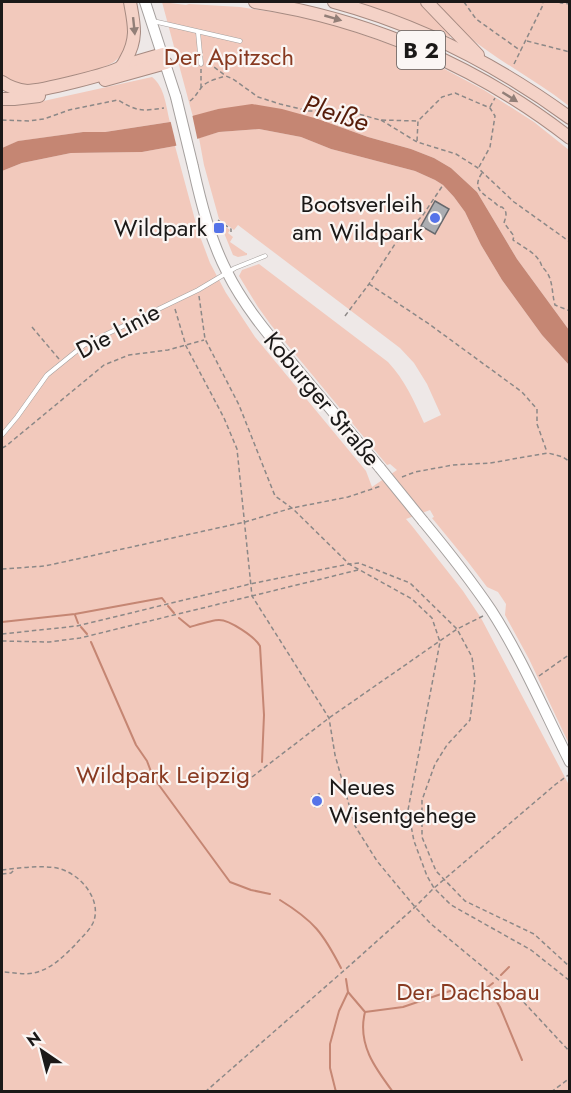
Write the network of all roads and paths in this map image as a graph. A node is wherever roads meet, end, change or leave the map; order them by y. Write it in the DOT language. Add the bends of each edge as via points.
graph roads {
  1 [pos="130,2"];
  2 [pos="145,2"];
  3 [pos="255,2"];
  4 [pos="334,2"];
  5 [pos="427,2"];
  6 [pos="464,2"];
  7 [pos="543,2"];
  8 [pos="559,2"];
  9 [pos="570,4"];
  10 [pos="151,21"];
  11 [pos="198,32"];
  12 [pos="240,41"];
  13 [pos="526,41"];
  14 [pos="521,51"];
  15 [pos="570,52"];
  16 [pos="164,59"];
  17 [pos="201,64"];
  18 [pos="514,64"];
  19 [pos="122,66"];
  20 [pos="490,66"];
  21 [pos="226,76"];
  22 [pos="2,82"];
  23 [pos="201,88"];
  24 [pos="495,96"];
  25 [pos="2,99"];
  26 [pos="190,101"];
  27 [pos="164,108"];
  28 [pos="490,108"];
  29 [pos="570,118"];
  30 [pos="2,120"];
  31 [pos="380,120"];
  32 [pos="418,121"];
  33 [pos="570,138"];
  34 [pos="417,142"];
  35 [pos="478,168"];
  36 [pos="483,172"];
  37 [pos="443,185"];
  38 [pos="206,218"];
  39 [pos="231,232"];
  40 [pos="570,242"];
  41 [pos="265,256"];
  42 [pos="227,273"];
  43 [pos="369,284"];
  44 [pos="198,290"];
  45 [pos="173,302"];
  46 [pos="570,311"];
  47 [pos="345,316"];
  48 [pos="32,327"];
  49 [pos="205,339"];
  50 [pos="186,346"];
  51 [pos="62,362"];
  52 [pos="2,435"];
  53 [pos="2,448"];
  54 [pos="548,453"];
  55 [pos="570,462"];
  56 [pos="394,481"];
  57 [pos="383,485"];
  58 [pos="292,508"];
  59 [pos="245,522"];
  60 [pos="349,564"];
  61 [pos="2,569"];
  62 [pos="359,570"];
  63 [pos="250,584"];
  64 [pos="252,596"];
  65 [pos="491,611"];
  66 [pos="457,628"];
  67 [pos="2,634"];
  68 [pos="2,641"];
  69 [pos="440,642"];
  70 [pos="570,654"];
  71 [pos="530,682"];
  72 [pos="329,718"];
  73 [pos="570,762"];
  74 [pos="570,774"];
  75 [pos="252,777"];
  76 [pos="2,872"];
  77 [pos="444,880"];
  78 [pos="434,888"];
  79 [pos="415,907"];
  80 [pos="570,967"];
  81 [pos="2,972"];
  82 [pos="570,981"];
  83 [pos="570,1052"];
  84 [pos="570,1078"];
  85 [pos="205,1092"];
  86 [pos="551,1092"];
  1 -- 19 [label="highway, one-way" via="135,37"];
  2 -- 10 [label="main road, Koburger Straße"];
  3 -- 33 [label="highway, B 2, one-way" via="322,14 404,42 487,83"];
  4 -- 20 [label="highway, B 2" via="418,31"];
  5 -- 20 [label="highway"];
  6 -- 14 [label="path" via="476,19"];
  7 -- 13 [label="path"];
  8 -- 9 [label="path"];
  10 -- 11 [label="lane"];
  10 -- 16 [label="main road, Koburger Straße"];
  11 -- 12 [label="lane"];
  11 -- 17 [label="lane"];
  13 -- 14 [label="path"];
  13 -- 15 [label="path"];
  14 -- 18 [label="path"];
  16 -- 19 [label="highway"];
  16 -- 25 [label="highway" via="54,94"];
  16 -- 38 [label="main road, Koburger Straße, bridge"];
  17 -- 21 [label="path"];
  17 -- 23 [label="path"];
  19 -- 22 [label="highway" via="100,75 28,91"];
  20 -- 29 [label="highway, B 2"];
  21 -- 23 [label="path"];
  21 -- 31 [label="path" via="258,97 280,104 309,111 348,111"];
  23 -- 26 [label="path"];
  24 -- 28 [label="path"];
  27 -- 30 [label="path" via="143,111 118,100 44,119"];
  28 -- 32 [label="path" via="455,93 442,97"];
  28 -- 35 [label="path" via="495,116 490,147"];
  31 -- 32 [label="path"];
  31 -- 34 [label="path"];
  32 -- 34 [label="path"];
  34 -- 35 [label="path" via="456,154"];
  35 -- 36 [label="path"];
  36 -- 40 [label="path" via="514,202"];
  36 -- 46 [label="path" via="478,179 480,192 506,211 504,223 513,240 538,257 554,288 555,305"];
  37 -- 43 [label="path" via="423,215 395,244"];
  38 -- 39 [label="path" via="220,221"];
  38 -- 42 [label="main road, Koburger Straße"];
  41 -- 42 [label="lane, Die Linie"];
  42 -- 44 [label="lane, Die Linie"];
  42 -- 65 [label="main road, Koburger Straße, bridge" via="249,309 464,572"];
  43 -- 47 [label="path"];
  43 -- 54 [label="path" via="522,392 537,409 537,424"];
  44 -- 45 [label="lane, Die Linie"];
  44 -- 49 [label="path"];
  45 -- 50 [label="path"];
  45 -- 51 [label="lane, Die Linie" via="84,345"];
  48 -- 51 [label="path"];
  49 -- 50 [label="path"];
  49 -- 58 [label="path" via="239,405 275,496"];
  50 -- 53 [label="path" via="129,355 104,365"];
  50 -- 59 [label="path" via="237,449"];
  51 -- 52 [label="lane, Die Linie" via="47,375"];
  54 -- 55 [label="path"];
  54 -- 56 [label="path" via="453,465 415,472"];
  57 -- 58 [label="path" via="348,497"];
  58 -- 59 [label="path"];
  58 -- 60 [label="path"];
  59 -- 61 [label="path" via="45,566"];
  59 -- 63 [label="path"];
  60 -- 62 [label="path"];
  60 -- 63 [label="path"];
  60 -- 66 [label="path" via="359,563 410,583"];
  62 -- 64 [label="path"];
  62 -- 69 [label="path" via="412,599 432,618"];
  63 -- 64 [label="path"];
  63 -- 67 [label="path" via="77,626"];
  64 -- 68 [label="path" via="80,638"];
  64 -- 72 [label="path"];
  65 -- 66 [label="path"];
  65 -- 71 [label="main road, Koburger Straße"];
  66 -- 69 [label="path"];
  66 -- 77 [label="path" via="472,657 475,680 470,720 435,764 422,800 423,837 436,871"];
  69 -- 72 [label="path"];
  69 -- 78 [label="path" via="408,810 414,841"];
  70 -- 71 [label="path"];
  71 -- 73 [label="main road, Koburger Straße"];
  72 -- 75 [label="path"];
  72 -- 79 [label="path" via="355,826 377,861"];
  74 -- 77 [label="path"];
  76 -- 81 [label="path" via="58,868 86,886 96,905 93,923 53,965 32,974"];
  77 -- 78 [label="path"];
  77 -- 80 [label="path" via="465,901 534,934"];
  78 -- 79 [label="path"];
  78 -- 82 [label="path" via="451,905 531,950"];
  79 -- 83 [label="path" via="518,996"];
  79 -- 85 [label="path"];
  84 -- 86 [label="path"];
}
